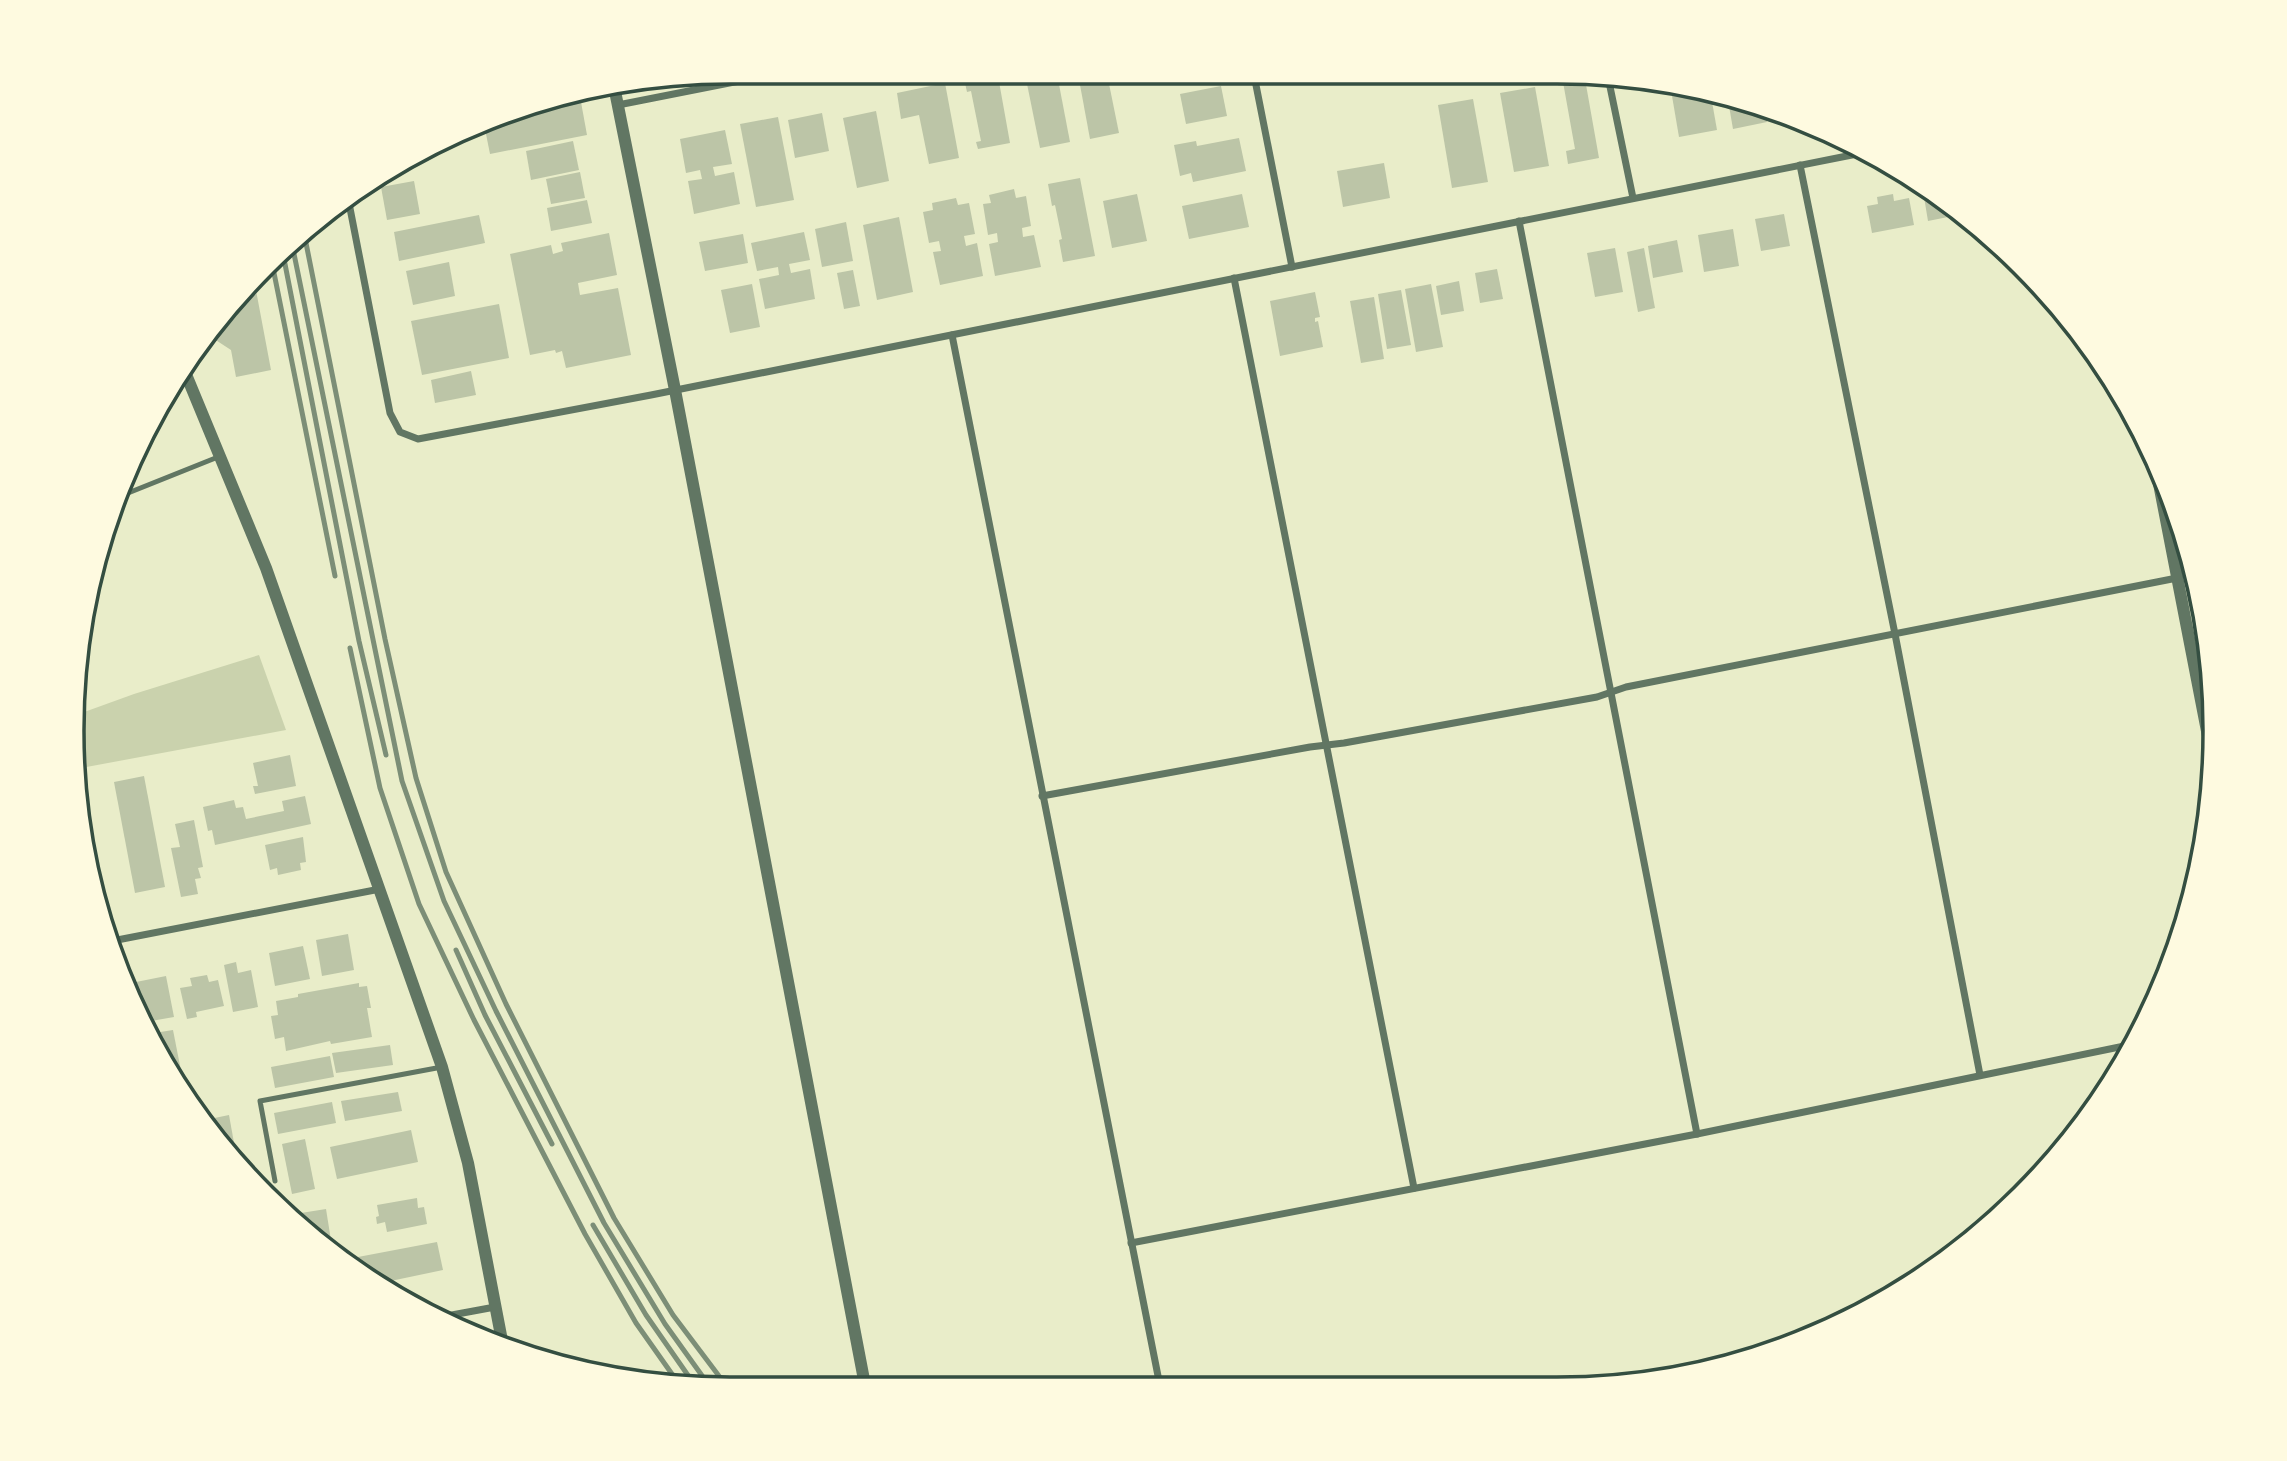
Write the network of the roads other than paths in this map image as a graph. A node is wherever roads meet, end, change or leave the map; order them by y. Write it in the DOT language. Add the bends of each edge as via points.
graph roads {
  1 [pos="723,84"];
  2 [pos="1256,84"];
  3 [pos="1610,86"];
  4 [pos="616,94"];
  5 [pos="618,105"];
  6 [pos="1850,155"];
  7 [pos="1800,165"];
  8 [pos="1633,198"];
  9 [pos="350,208"];
  10 [pos="1519,221"];
  11 [pos="1292,267"];
  12 [pos="1234,278"];
  13 [pos="952,335"];
  14 [pos="188,379"];
  15 [pos="675,390"];
  16 [pos="221,456"];
  17 [pos="129,492"];
  18 [pos="2165,512"];
  19 [pos="2181,562"];
  20 [pos="2175,563"];
  21 [pos="2177,578"];
  22 [pos="1895,634"];
  23 [pos="1612,693"];
  24 [pos="2202,708"];
  25 [pos="1327,745"];
  26 [pos="1042,796"];
  27 [pos="380,889"];
  28 [pos="119,940"];
  29 [pos="2120,1047"];
  30 [pos="442,1067"];
  31 [pos="1980,1075"];
  32 [pos="1697,1134"];
  33 [pos="275,1181"];
  34 [pos="1414,1188"];
  35 [pos="1131,1243"];
  36 [pos="495,1307"];
  37 [pos="454,1314"];
  38 [pos="501,1335"];
  39 [pos="863,1377"];
  40 [pos="1158,1377"];
  1 -- 5 [label="street"];
  2 -- 11 [label="street"];
  3 -- 8 [label="street"];
  4 -- 5 [label="street"];
  5 -- 15 [label="street"];
  6 -- 7 [label="street"];
  7 -- 8 [label="street"];
  7 -- 22 [label="street"];
  8 -- 10 [label="street"];
  9 -- 15 [label="street" via="390,413 400,432 418,439"];
  10 -- 11 [label="street"];
  10 -- 23 [label="street"];
  11 -- 12 [label="street"];
  12 -- 13 [label="street"];
  12 -- 25 [label="street"];
  13 -- 15 [label="street"];
  13 -- 26 [label="street"];
  14 -- 16 [label="street"];
  15 -- 39 [label="street"];
  16 -- 17 [label="lane"];
  16 -- 27 [label="street" via="266,568"];
  18 -- 20 [label="street"];
  19 -- 20 [label="street"];
  20 -- 21 [label="street"];
  21 -- 22 [label="street"];
  21 -- 24 [label="street"];
  22 -- 23 [label="street"];
  22 -- 31 [label="street"];
  23 -- 25 [label="street"];
  23 -- 32 [label="street"];
  25 -- 26 [label="street"];
  25 -- 34 [label="street"];
  26 -- 35 [label="street"];
  27 -- 28 [label="street"];
  27 -- 30 [label="street"];
  29 -- 31 [label="street"];
  30 -- 33 [label="lane" via="260,1101"];
  30 -- 36 [label="street" via="468,1163"];
  31 -- 32 [label="street"];
  32 -- 34 [label="street"];
  34 -- 35 [label="street"];
  35 -- 40 [label="street"];
  36 -- 37 [label="street"];
  36 -- 38 [label="street"];
}
